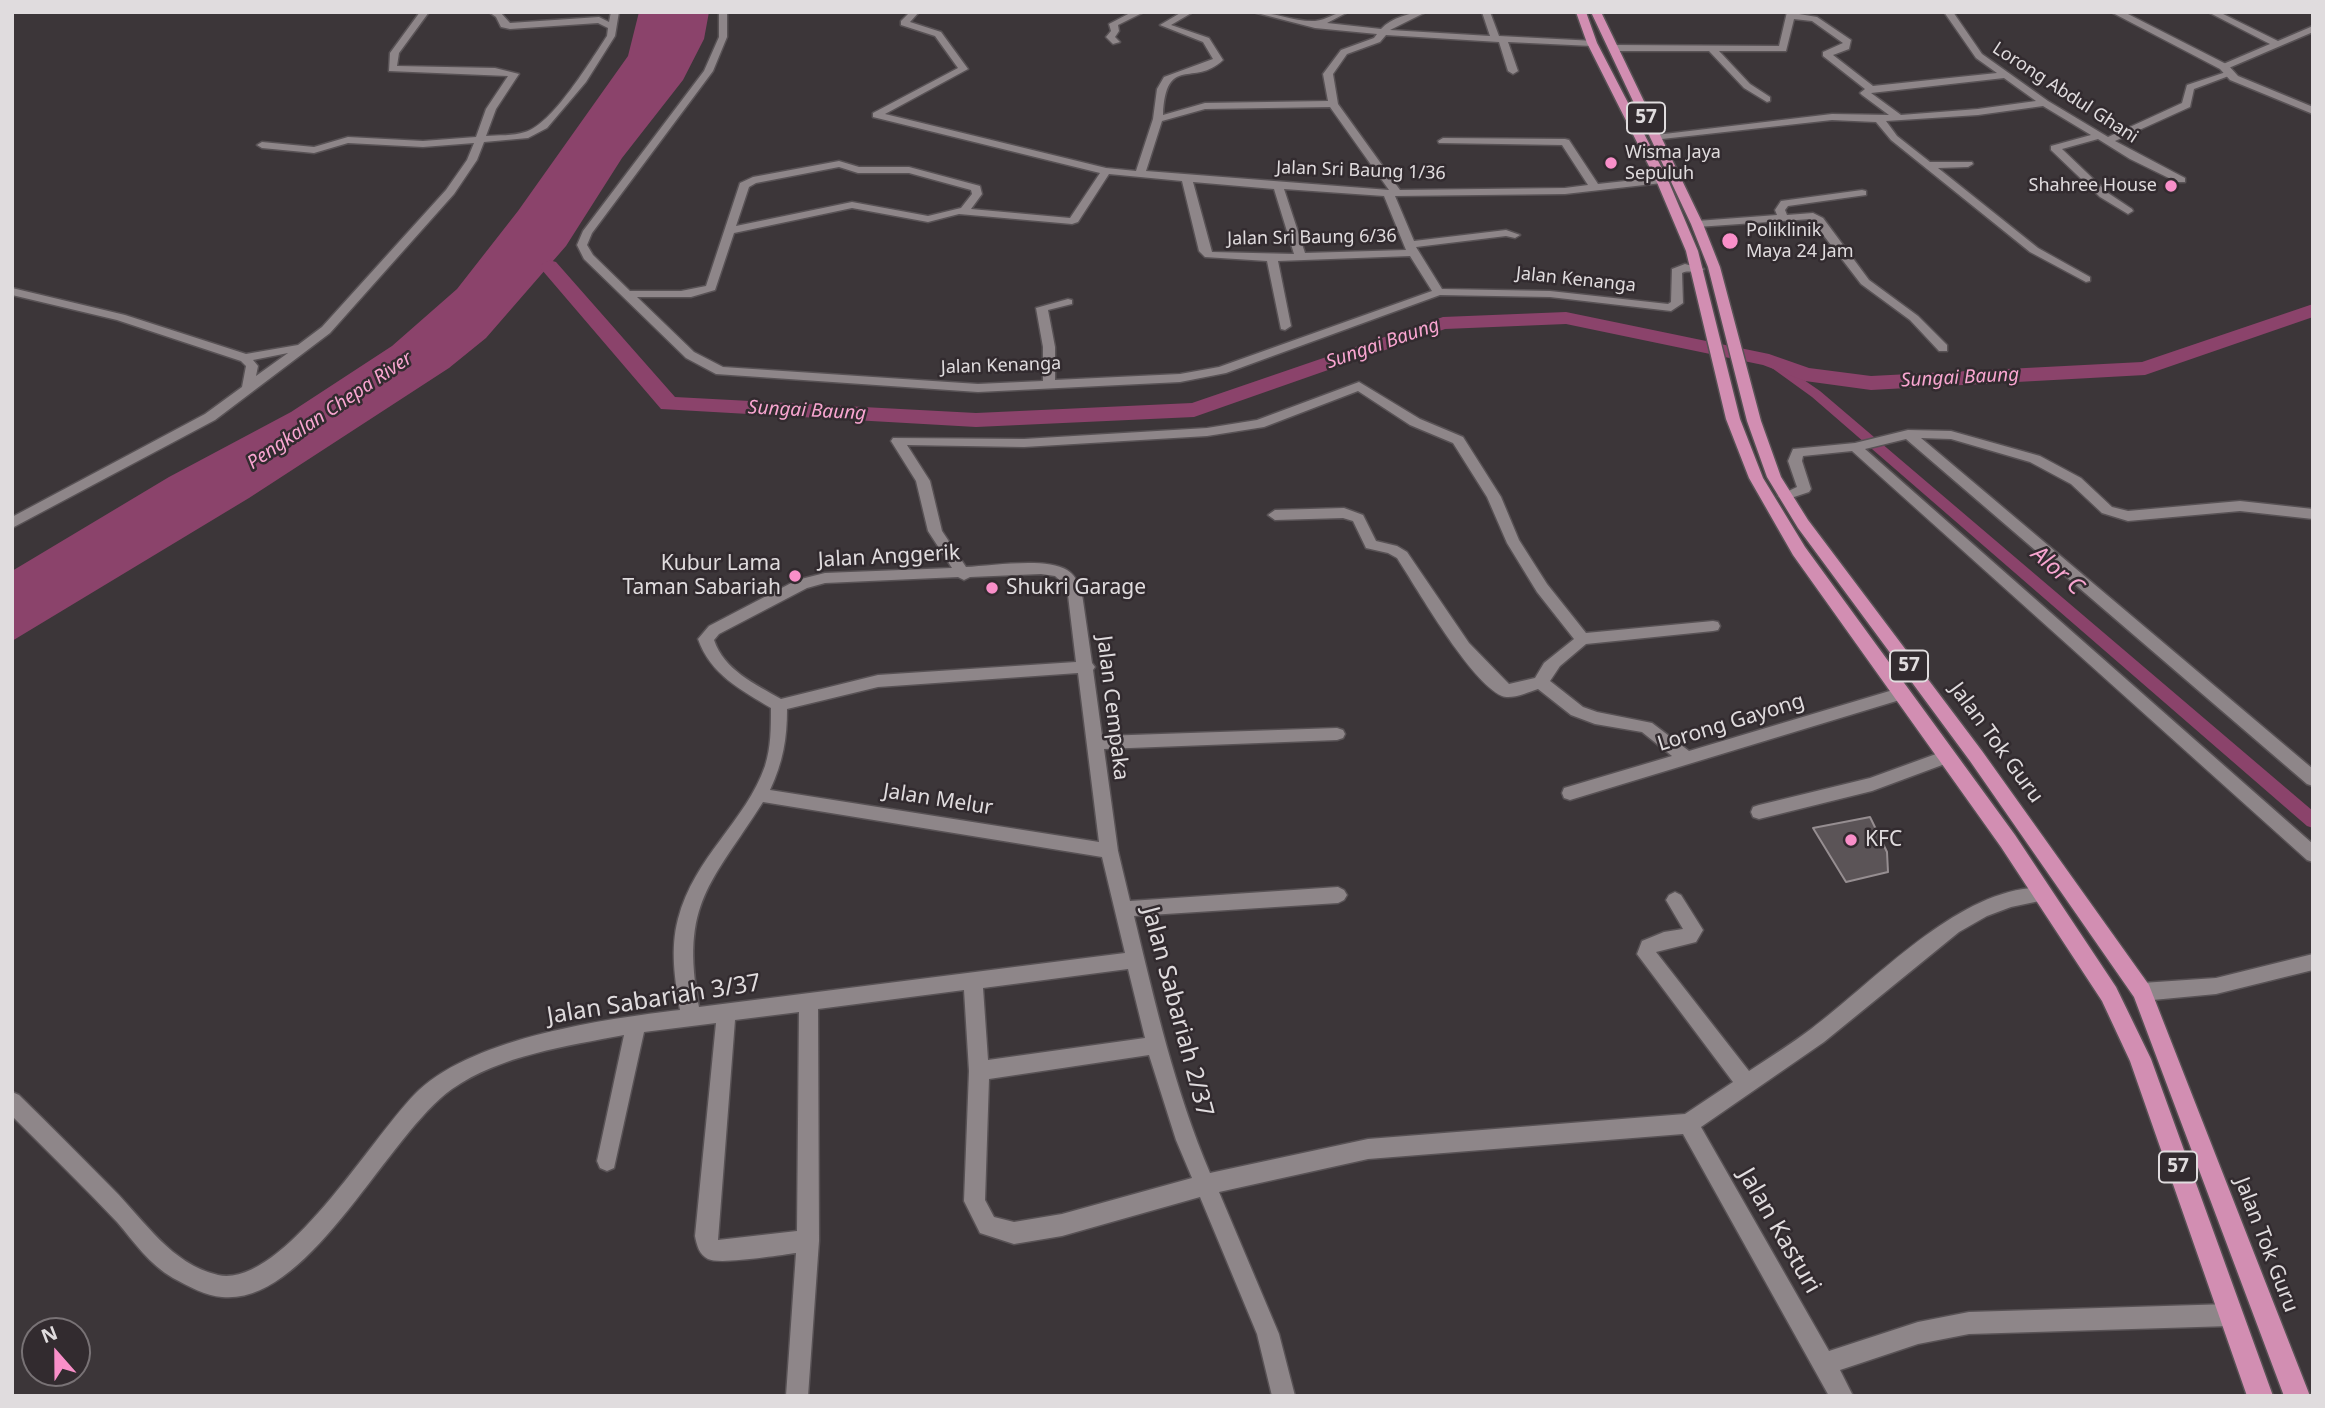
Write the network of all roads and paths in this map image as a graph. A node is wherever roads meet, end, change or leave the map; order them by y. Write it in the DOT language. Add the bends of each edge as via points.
graph roads {
  1 [pos="425,12"];
  2 [pos="493,12"];
  3 [pos="615,12"];
  4 [pos="723,12"];
  5 [pos="915,12"];
  6 [pos="1140,12"];
  7 [pos="1189,12"];
  8 [pos="1257,12"];
  9 [pos="1344,12"];
  10 [pos="1422,12"];
  11 [pos="1486,12"];
  12 [pos="1581,12"];
  13 [pos="1596,12"];
  14 [pos="1948,12"];
  15 [pos="2116,12"];
  16 [pos="2212,12"];
  17 [pos="1791,14"];
  18 [pos="1315,25"];
  19 [pos="614,28"];
  20 [pos="2313,29"];
  21 [pos="1384,35"];
  22 [pos="1499,38"];
  23 [pos="1116,42"];
  24 [pos="1592,43"];
  25 [pos="2277,44"];
  26 [pos="1612,48"];
  27 [pos="1713,50"];
  28 [pos="1601,60"];
  29 [pos="1618,60"];
  30 [pos="1513,71"];
  31 [pos="2226,71"];
  32 [pos="2007,75"];
  33 [pos="1871,89"];
  34 [pos="1767,99"];
  35 [pos="2045,103"];
  36 [pos="1333,104"];
  37 [pos="2313,111"];
  38 [pos="1899,118"];
  39 [pos="1158,119"];
  40 [pos="1880,120"];
  41 [pos="1656,138"];
  42 [pos="2103,138"];
  43 [pos="481,140"];
  44 [pos="1443,141"];
  45 [pos="261,145"];
  46 [pos="1968,164"];
  47 [pos="1929,165"];
  48 [pos="1106,170"];
  49 [pos="1140,174"];
  50 [pos="1187,178"];
  51 [pos="1662,180"];
  52 [pos="2181,180"];
  53 [pos="1278,186"];
  54 [pos="1595,188"];
  55 [pos="1392,193"];
  56 [pos="1862,193"];
  57 [pos="964,211"];
  58 [pos="2128,211"];
  59 [pos="1783,218"];
  60 [pos="1697,224"];
  61 [pos="729,231"];
  62 [pos="1515,235"];
  63 [pos="1411,249"];
  64 [pos="1301,257"];
  65 [pos="1272,258"];
  66 [pos="1698,269"];
  67 [pos="2086,279"];
  68 [pos="12,291"];
  69 [pos="1439,292"];
  70 [pos="626,295"];
  71 [pos="1068,302"];
  72 [pos="1285,326"];
  73 [pos="303,345"];
  74 [pos="1943,348"];
  75 [pos="245,358"];
  76 [pos="1049,384"];
  77 [pos="248,386"];
  78 [pos="1902,435"];
  79 [pos="1858,446"];
  80 [pos="1785,496"];
  81 [pos="2313,514"];
  82 [pos="1275,515"];
  83 [pos="12,523"];
  84 [pos="1065,574"];
  85 [pos="964,575"];
  86 [pos="1713,626"];
  87 [pos="1582,639"];
  88 [pos="1087,667"];
  89 [pos="1541,683"];
  90 [pos="1903,693"];
  91 [pos="779,705"];
  92 [pos="1337,734"];
  93 [pos="1096,743"];
  94 [pos="1947,756"];
  95 [pos="1688,758"];
  96 [pos="2313,779"];
  97 [pos="1570,793"];
  98 [pos="760,795"];
  99 [pos="1759,812"];
  100 [pos="1109,850"];
  101 [pos="2313,855"];
  102 [pos="2043,894"];
  103 [pos="1338,895"];
  104 [pos="1675,900"];
  105 [pos="1124,909"];
  106 [pos="2104,938"];
  107 [pos="2077,946"];
  108 [pos="1135,960"];
  109 [pos="2313,962"];
  110 [pos="973,982"];
  111 [pos="2142,992"];
  112 [pos="809,1002"];
  113 [pos="726,1013"];
  114 [pos="691,1018"];
  115 [pos="636,1024"];
  116 [pos="1156,1045"];
  117 [pos="979,1071"];
  118 [pos="1747,1084"];
  119 [pos="12,1102"];
  120 [pos="1688,1124"];
  121 [pos="607,1161"];
  122 [pos="1204,1185"];
  123 [pos="808,1241"];
  124 [pos="2230,1315"];
  125 [pos="1824,1364"];
  126 [pos="797,1396"];
  127 [pos="1284,1396"];
  128 [pos="1842,1396"];
  129 [pos="2260,1396"];
  130 [pos="2297,1396"];
  1 -- 43 [label="street" via="395,53 392,69 514,75 491,109"];
  2 -- 19 [label="street" via="510,26 599,20"];
  3 -- 19 [label="street"];
  4 -- 70 [label="street, Jalan Kenanga" via="723,37 708,71 582,239 588,257"];
  5 -- 48 [label="street, Jalan Sri Baung 1/36" via="904,23 938,34 963,69 876,115"];
  6 -- 23 [label="street" via="1113,24 1115,31 1110,37"];
  7 -- 39 [label="street" via="1164,25 1206,40 1218,60 1167,79 1162,85"];
  8 -- 18 [label="street"];
  9 -- 18 [label="street"];
  10 -- 21 [label="street" via="1390,26"];
  11 -- 22 [label="street"];
  12 -- 24 [label="main road, 57"];
  13 -- 26 [label="main road, Jalan Tok Guru / 57"];
  14 -- 32 [label="street, Lorong Abdul Ghani" via="1973,50"];
  15 -- 31 [label="street"];
  16 -- 25 [label="street"];
  17 -- 27 [label="street" via="1783,49"];
  17 -- 33 [label="street" via="1814,19 1848,42 1826,54"];
  18 -- 21 [label="street"];
  19 -- 43 [label="street" via="583,80 544,126 528,135"];
  20 -- 25 [label="street"];
  21 -- 22 [label="street"];
  21 -- 36 [label="street" via="1343,53 1328,74"];
  22 -- 24 [label="street"];
  22 -- 30 [label="street"];
  24 -- 28 [label="main road, 57"];
  25 -- 31 [label="street"];
  26 -- 27 [label="street"];
  26 -- 29 [label="main road, Jalan Tok Guru / 57"];
  27 -- 34 [label="street" via="1746,86"];
  28 -- 29 [label="main road"];
  28 -- 51 [label="main road, 57"];
  29 -- 41 [label="main road, Jalan Tok Guru / 57"];
  31 -- 37 [label="street"];
  31 -- 42 [label="street" via="2190,87 2187,105"];
  32 -- 33 [label="street"];
  32 -- 35 [label="street, Lorong Abdul Ghani"];
  33 -- 38 [label="street" via="1865,93"];
  35 -- 38 [label="street"];
  35 -- 42 [label="street, Lorong Abdul Ghani"];
  36 -- 39 [label="street" via="1205,106"];
  36 -- 55 [label="street"];
  38 -- 40 [label="street"];
  39 -- 49 [label="street"];
  40 -- 41 [label="street" via="1832,117"];
  40 -- 47 [label="street" via="1894,138"];
  41 -- 60 [label="main road, Jalan Tok Guru / 57"];
  42 -- 52 [label="street, Lorong Abdul Ghani"];
  42 -- 58 [label="street" via="2055,148 2104,195"];
  43 -- 45 [label="street" via="423,144 348,140 314,150"];
  43 -- 73 [label="street" via="472,160 426,220 326,330"];
  44 -- 54 [label="street" via="1565,142"];
  46 -- 47 [label="street"];
  47 -- 67 [label="street" via="2034,250"];
  48 -- 49 [label="street, Jalan Sri Baung 1/36"];
  48 -- 57 [label="street" via="1074,220 1068,222"];
  49 -- 50 [label="street, Jalan Sri Baung 1/36"];
  50 -- 53 [label="street, Jalan Sri Baung 1/36"];
  50 -- 65 [label="street, Jalan Sri Baung 6/36" via="1206,253"];
  51 -- 54 [label="street, Jalan Sri Baung 1/36"];
  51 -- 66 [label="main road, 57"];
  53 -- 55 [label="street, Jalan Sri Baung 1/36"];
  53 -- 64 [label="street"];
  54 -- 55 [label="street, Jalan Sri Baung 1/36"];
  55 -- 63 [label="street"];
  56 -- 59 [label="street" via="1785,203 1780,210"];
  57 -- 61 [label="street" via="928,219 845,206"];
  57 -- 61 [label="street" via="977,194 976,188 909,170 858,170 833,164 747,182"];
  59 -- 60 [label="street"];
  59 -- 74 [label="street" via="1819,220 1865,282 1914,318"];
  60 -- 80 [label="main road, Jalan Tok Guru / 57" via="1714,267 1763,449"];
  61 -- 70 [label="street" via="712,288 696,293"];
  62 -- 63 [label="street, Jalan Sri Baung 6/36"];
  63 -- 64 [label="street, Jalan Sri Baung 6/36"];
  63 -- 69 [label="street"];
  64 -- 65 [label="street, Jalan Sri Baung 6/36"];
  65 -- 72 [label="street"];
  66 -- 69 [label="street, Jalan Kenanga" via="1676,271 1677,303 1665,309 1550,294"];
  66 -- 90 [label="main road, 57" via="1721,376 1743,449 1771,508"];
  68 -- 75 [label="street" via="121,317"];
  69 -- 76 [label="street, Jalan Kenanga" via="1205,374"];
  70 -- 76 [label="street, Jalan Kenanga" via="690,355 720,370 950,387"];
  71 -- 76 [label="street" via="1042,308"];
  73 -- 75 [label="street"];
  73 -- 77 [label="street"];
  75 -- 77 [label="street" via="252,366"];
  77 -- 83 [label="street" via="210,417"];
  78 -- 79 [label="street"];
  78 -- 81 [label="street" via="1951,435 2035,459 2076,481 2107,510 2128,516 2240,506"];
  78 -- 96 [label="street"];
  79 -- 80 [label="street" via="1798,452 1795,461 1804,489"];
  79 -- 101 [label="street"];
  80 -- 106 [label="main road, Jalan Tok Guru / 57"];
  82 -- 89 [label="street" via="1354,516 1371,545 1402,555 1497,685 1513,691"];
  84 -- 85 [label="street, Jalan Anggerik" via="1041,569"];
  84 -- 88 [label="street, Jalan Cempaka" via="1074,587"];
  85 -- 87 [label="street" via="935,531 927,491 898,441 1024,443 1207,432 1259,424 1359,386 1415,422 1458,440 1494,496 1512,540"];
  85 -- 91 [label="street, Jalan Anggerik" via="815,579 714,630 706,639 713,655 737,680"];
  86 -- 87 [label="street"];
  87 -- 89 [label="street" via="1547,667"];
  88 -- 91 [label="street" via="877,681"];
  88 -- 93 [label="street, Jalan Cempaka"];
  89 -- 95 [label="street" via="1577,711 1646,727"];
  90 -- 94 [label="main road, 57"];
  90 -- 95 [label="street, Lorong Gayong"];
  91 -- 98 [label="street" via="780,746"];
  92 -- 93 [label="street"];
  93 -- 100 [label="street, Jalan Cempaka"];
  94 -- 99 [label="street" via="1872,784"];
  94 -- 102 [label="main road, 57"];
  95 -- 97 [label="street, Lorong Gayong"];
  98 -- 100 [label="street, Jalan Melur"];
  98 -- 114 [label="street" via="701,881 687,915 681,954"];
  100 -- 105 [label="street, Jalan Sabariah 2/37"];
  102 -- 107 [label="main road, 57"];
  102 -- 118 [label="street" via="2011,899 1953,926 1817,1036"];
  103 -- 105 [label="street"];
  104 -- 118 [label="street" via="1694,930 1690,936 1648,947 1646,954"];
  105 -- 108 [label="street, Jalan Sabariah 2/37"];
  106 -- 107 [label="main road"];
  106 -- 111 [label="main road, Jalan Tok Guru / 57"];
  107 -- 124 [label="main road, 57" via="2109,994 2140,1059"];
  108 -- 110 [label="street, Jalan Sabariah 3/37"];
  108 -- 116 [label="street, Jalan Sabariah 2/37"];
  109 -- 111 [label="street" via="2216,986"];
  110 -- 112 [label="street, Jalan Sabariah 3/37"];
  110 -- 117 [label="street"];
  111 -- 130 [label="main road, Jalan Tok Guru / 57"];
  112 -- 113 [label="street, Jalan Sabariah 3/37"];
  112 -- 123 [label="street"];
  113 -- 114 [label="street, Jalan Sabariah 3/37"];
  113 -- 123 [label="street" via="708,1246 715,1251 744,1250"];
  114 -- 115 [label="street, Jalan Sabariah 3/37"];
  115 -- 119 [label="street, Jalan Sabariah 3/37" via="486,1060 428,1095 297,1254 264,1278 237,1287 191,1275 160,1255"];
  115 -- 121 [label="street"];
  116 -- 117 [label="street"];
  116 -- 122 [label="street, Jalan Sabariah 2/37"];
  117 -- 122 [label="street" via="974,1201 986,1226 1014,1233 1062,1225"];
  118 -- 120 [label="street"];
  120 -- 122 [label="street" via="1368,1149"];
  120 -- 125 [label="street, Jalan Kasturi"];
  122 -- 127 [label="street, Jalan Sabariah 2/37" via="1268,1334"];
  123 -- 126 [label="street"];
  124 -- 125 [label="street" via="1969,1323"];
  124 -- 129 [label="main road, 57"];
  125 -- 128 [label="street, Jalan Kasturi"];
}
